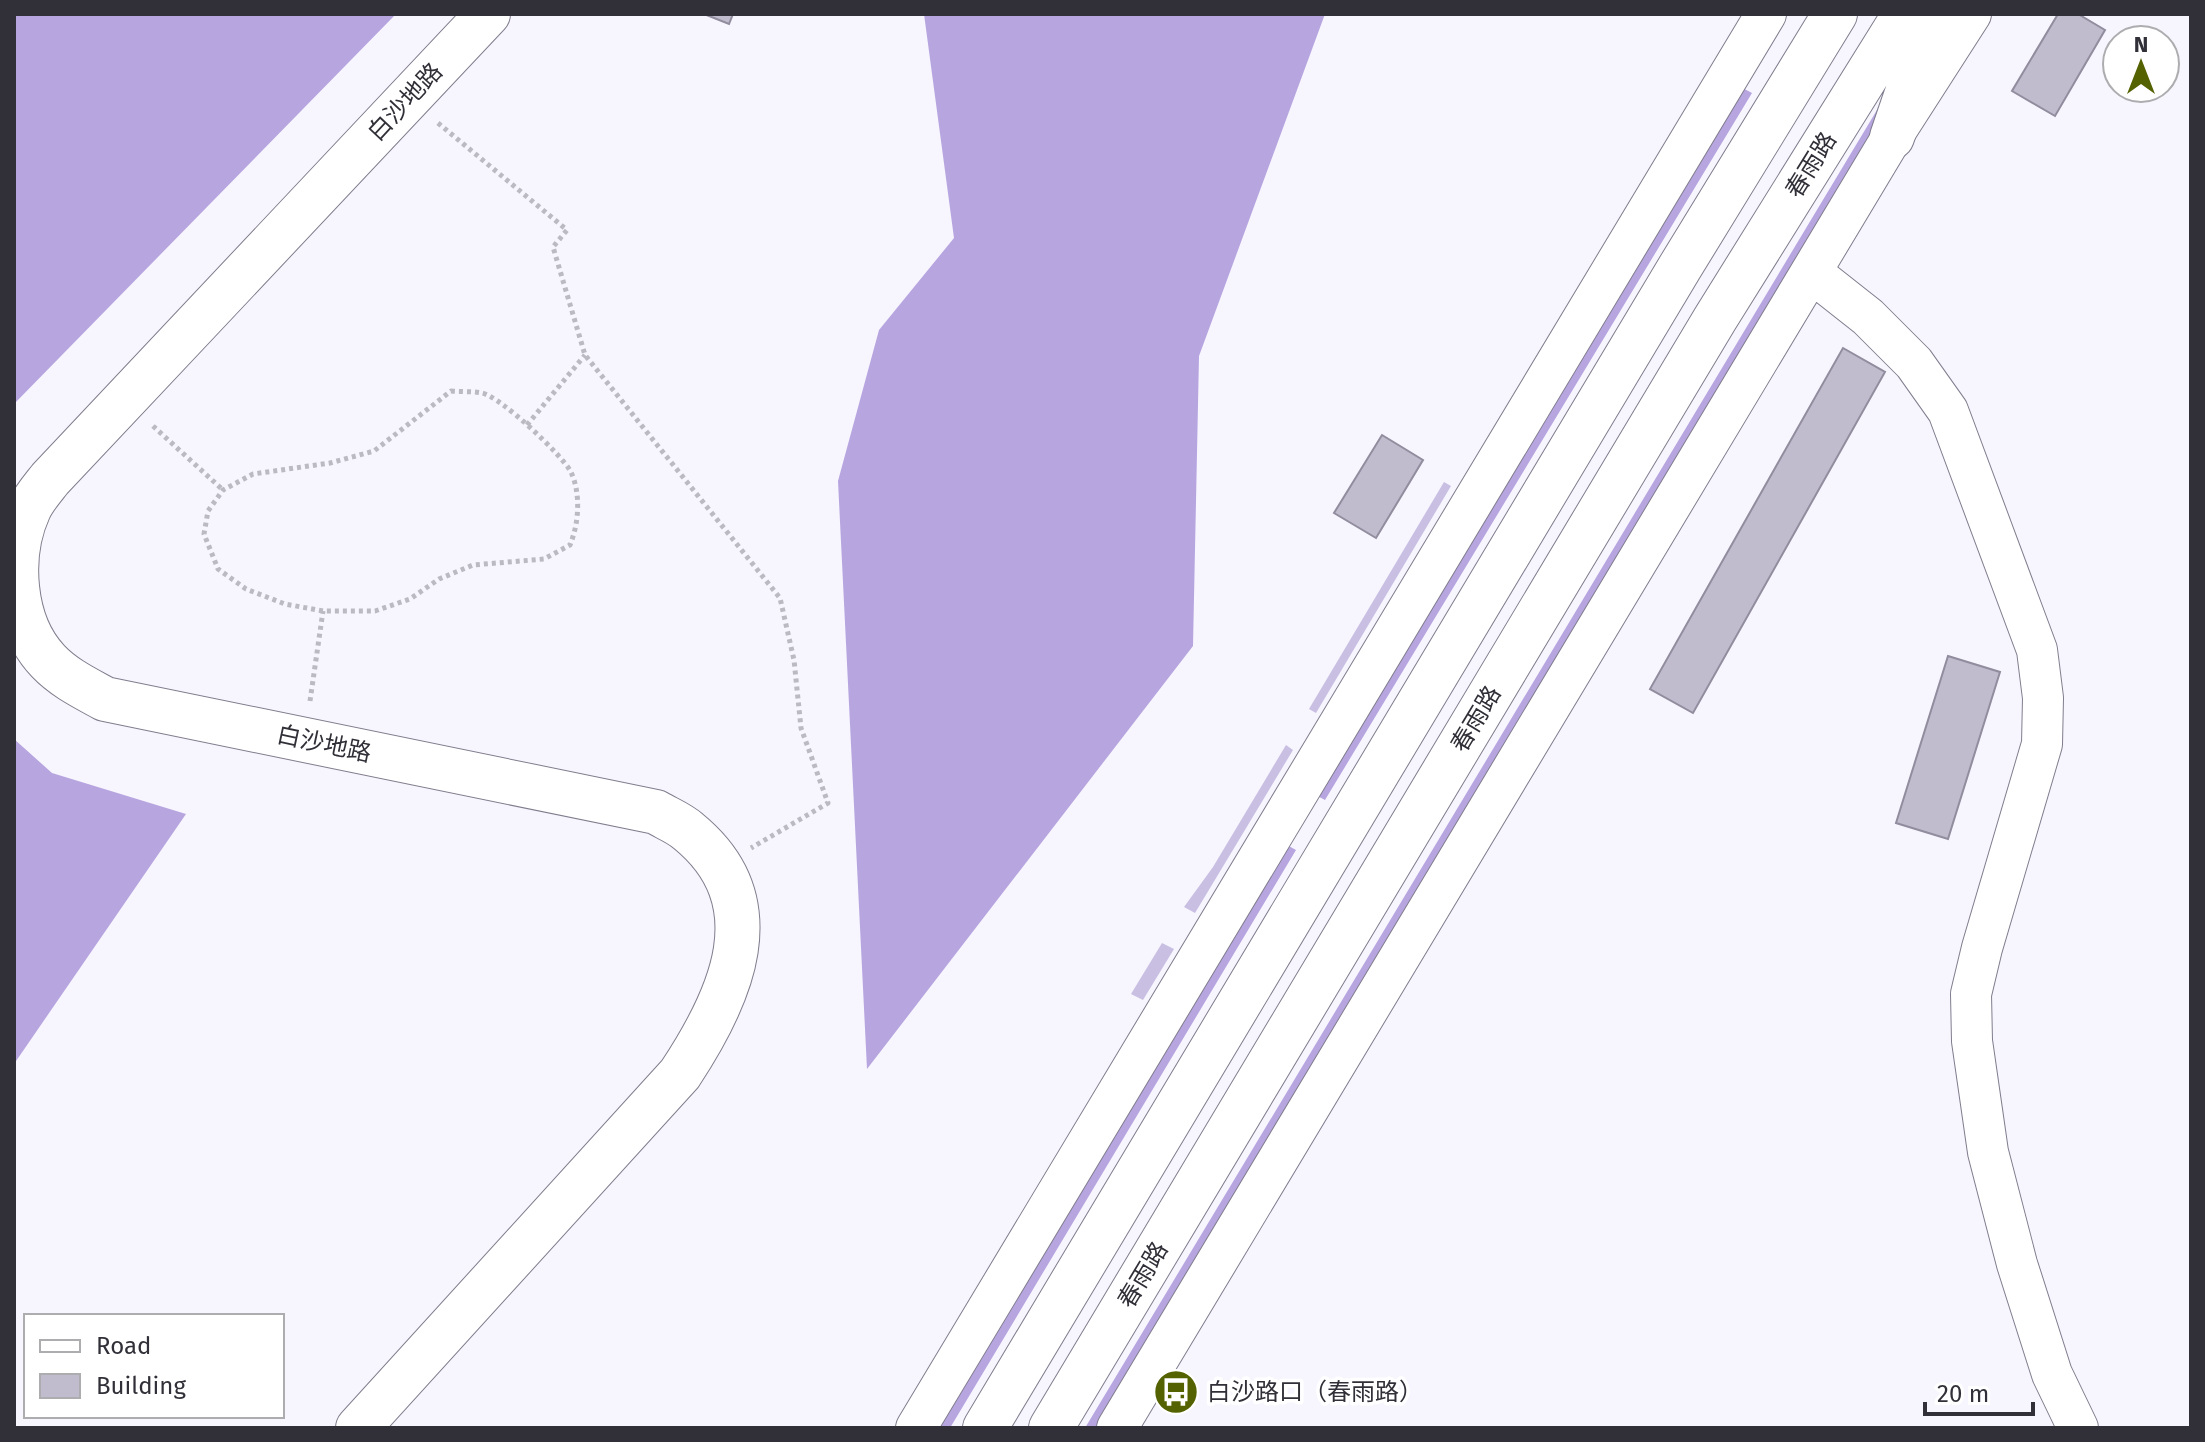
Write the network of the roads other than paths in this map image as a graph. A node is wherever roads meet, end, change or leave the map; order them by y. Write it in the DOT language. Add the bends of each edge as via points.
graph roads {
  1 [pos="488,14"];
  2 [pos="1766,14"];
  3 [pos="1835,14"];
  4 [pos="1905,14"];
  5 [pos="1934,14"];
  6 [pos="1971,14"];
  7 [pos="1892,137"];
  8 [pos="1811,272"];
  9 [pos="358,1428"];
  10 [pos="916,1428"];
  11 [pos="985,1428"];
  12 [pos="1051,1428"];
  13 [pos="1117,1428"];
  14 [pos="2078,1428"];
  1 -- 9 [label="main road, 白沙地路" via="50,479 30,507 19,537 16,571 30,634 48,661 105,699 656,812 688,830 733,890 740,928 734,969 720,1006 680,1074"];
  2 -- 10 [label="street"];
  3 -- 11 [label="main road"];
  4 -- 12 [label="main road, 春雨路" via="1715,319"];
  5 -- 7 [label="main road"];
  6 -- 7 [label="street"];
  7 -- 8 [label="street"];
  8 -- 13 [label="street"];
  8 -- 14 [label="street" via="1868,317 1914,363 1948,411 2037,650 2042,744 1971,994 1972,1041 1988,1152 2017,1264 2052,1374"];
}
